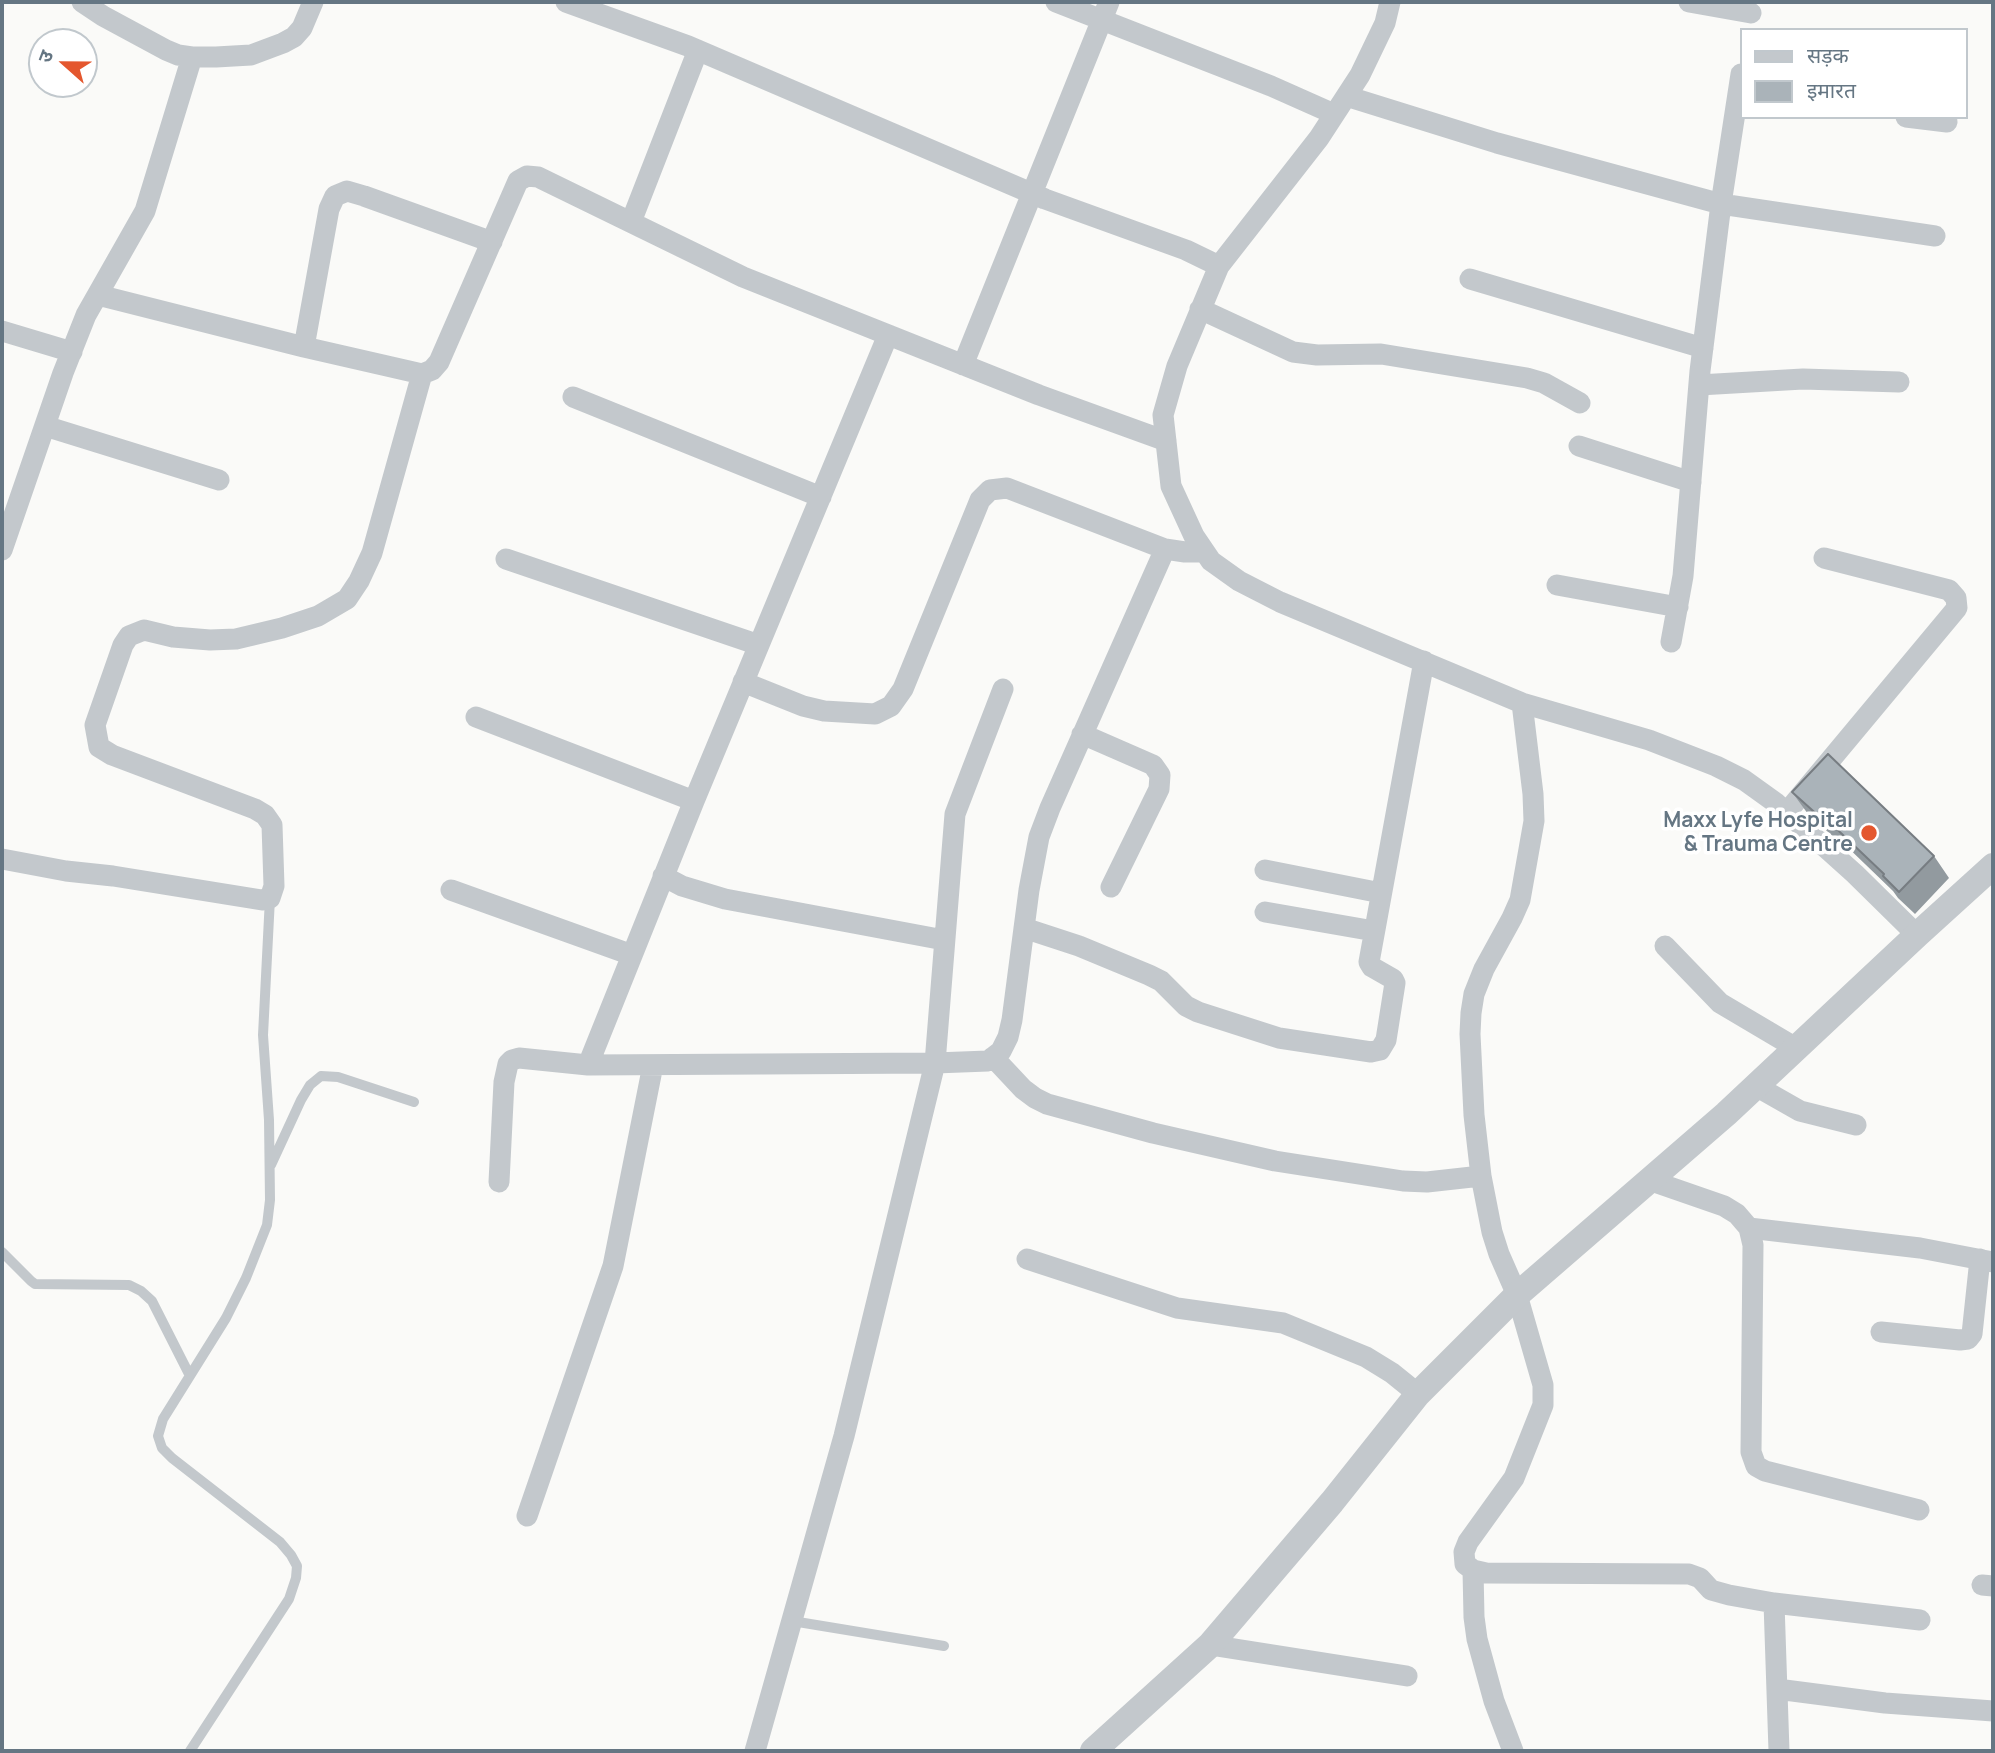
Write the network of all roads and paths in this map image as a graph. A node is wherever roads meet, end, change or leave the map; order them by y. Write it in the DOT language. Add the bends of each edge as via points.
graph roads {
  1 [pos="313,2"];
  2 [pos="566,2"];
  3 [pos="1056,2"];
  4 [pos="1390,2"];
  5 [pos="1689,2"];
  6 [pos="94,5"];
  7 [pos="1105,10"];
  8 [pos="1751,15"];
  9 [pos="698,50"];
  10 [pos="192,57"];
  11 [pos="1739,99"];
  12 [pos="1340,105"];
  13 [pos="1922,119"];
  14 [pos="1947,122"];
  15 [pos="1031,194"];
  16 [pos="1721,204"];
  17 [pos="631,222"];
  18 [pos="1935,236"];
  19 [pos="492,242"];
  20 [pos="1219,266"];
  21 [pos="1470,279"];
  22 [pos="98,295"];
  23 [pos="1200,309"];
  24 [pos="2,331"];
  25 [pos="888,335"];
  26 [pos="304,347"];
  27 [pos="1703,348"];
  28 [pos="72,352"];
  29 [pos="963,365"];
  30 [pos="422,374"];
  31 [pos="1899,382"];
  32 [pos="1699,385"];
  33 [pos="573,397"];
  34 [pos="1580,403"];
  35 [pos="45,426"];
  36 [pos="1166,441"];
  37 [pos="1578,446"];
  38 [pos="219,480"];
  39 [pos="1691,482"];
  40 [pos="821,497"];
  41 [pos="1165,549"];
  42 [pos="2,550"];
  43 [pos="1205,552"];
  44 [pos="1824,558"];
  45 [pos="506,559"];
  46 [pos="1556,585"];
  47 [pos="1678,607"];
  48 [pos="1671,642"];
  49 [pos="759,645"];
  50 [pos="1424,661"];
  51 [pos="743,682"];
  52 [pos="1003,688"];
  53 [pos="1522,703"];
  54 [pos="475,717"];
  55 [pos="1082,734"];
  56 [pos="694,801"];
  57 [pos="1787,812"];
  58 [pos="2,859"];
  59 [pos="1993,866"];
  60 [pos="1265,870"];
  61 [pos="663,876"];
  62 [pos="1111,887"];
  63 [pos="450,890"];
  64 [pos="1381,892"];
  65 [pos="271,898"];
  66 [pos="1265,912"];
  67 [pos="1024,928"];
  68 [pos="1374,930"];
  69 [pos="1917,935"];
  70 [pos="944,940"];
  71 [pos="1665,946"];
  72 [pos="632,955"];
  73 [pos="1796,1048"];
  74 [pos="993,1057"];
  75 [pos="935,1063"];
  76 [pos="588,1065"];
  77 [pos="653,1065"];
  78 [pos="1756,1086"];
  79 [pos="414,1102"];
  80 [pos="1856,1125"];
  81 [pos="270,1167"];
  82 [pos="1481,1176"];
  83 [pos="1649,1180"];
  84 [pos="499,1182"];
  85 [pos="1749,1228"];
  86 [pos="2,1252"];
  87 [pos="1027,1259"];
  88 [pos="1986,1261"];
  89 [pos="1517,1296"];
  90 [pos="1881,1332"];
  91 [pos="190,1376"];
  92 [pos="1418,1394"];
  93 [pos="1919,1510"];
  94 [pos="527,1516"];
  95 [pos="1473,1570"];
  96 [pos="1774,1603"];
  97 [pos="792,1620"];
  98 [pos="1920,1620"];
  99 [pos="1210,1645"];
  100 [pos="944,1647"];
  101 [pos="1407,1676"];
  102 [pos="1777,1689"];
  103 [pos="1993,1711"];
  104 [pos="190,1751"];
  105 [pos="754,1751"];
  106 [pos="1093,1751"];
  107 [pos="1513,1751"];
  108 [pos="1779,1751"];
  1 -- 10 [label="street" via="302,28 283,43 251,55"];
  2 -- 9 [label="street"];
  3 -- 7 [label="street"];
  4 -- 12 [label="street" via="1360,75"];
  5 -- 8 [label="street"];
  6 -- 10 [label="street" via="166,50"];
  7 -- 12 [label="street"];
  7 -- 15 [label="street"];
  9 -- 15 [label="street"];
  9 -- 17 [label="street"];
  10 -- 22 [label="street" via="145,211"];
  11 -- 16 [label="street"];
  12 -- 16 [label="street"];
  12 -- 20 [label="street"];
  13 -- 14 [label="street"];
  15 -- 20 [label="street"];
  15 -- 29 [label="street"];
  16 -- 18 [label="street"];
  16 -- 27 [label="street"];
  17 -- 19 [label="street" via="538,177 527,176 518,181"];
  17 -- 25 [label="street" via="743,277"];
  19 -- 26 [label="street" via="347,191 335,196"];
  19 -- 30 [label="street" via="439,362"];
  20 -- 23 [label="street"];
  21 -- 27 [label="street"];
  22 -- 26 [label="street"];
  22 -- 28 [label="street"];
  23 -- 34 [label="street" via="1293,352 1381,354 1527,378"];
  23 -- 36 [label="street" via="1163,415"];
  24 -- 28 [label="street"];
  25 -- 29 [label="street"];
  25 -- 40 [label="street"];
  26 -- 30 [label="street"];
  27 -- 32 [label="street"];
  28 -- 35 [label="street"];
  29 -- 36 [label="street"];
  30 -- 65 [label="street" via="372,553 347,599 318,616 236,639 185,638 144,630 129,636 96,725 99,747 112,755 265,816 272,825"];
  31 -- 32 [label="street" via="1792,379"];
  32 -- 39 [label="street"];
  33 -- 40 [label="street"];
  35 -- 38 [label="street"];
  35 -- 42 [label="street"];
  36 -- 43 [label="street" via="1171,486"];
  37 -- 39 [label="street"];
  39 -- 47 [label="street"];
  40 -- 49 [label="street"];
  41 -- 43 [label="street"];
  41 -- 51 [label="street" via="1007,488 990,490 981,500 903,689 891,706 875,714 824,711"];
  41 -- 55 [label="street"];
  43 -- 50 [label="street" via="1239,581 1280,602"];
  44 -- 57 [label="street" via="1949,590 1957,608"];
  45 -- 49 [label="street"];
  46 -- 47 [label="street"];
  47 -- 48 [label="street"];
  49 -- 51 [label="street"];
  50 -- 53 [label="street"];
  50 -- 64 [label="street"];
  51 -- 56 [label="street"];
  52 -- 70 [label="street" via="955,814"];
  53 -- 57 [label="street" via="1649,740 1716,766"];
  53 -- 82 [label="street" via="1534,821 1520,900 1484,969 1471,1013"];
  54 -- 56 [label="street"];
  55 -- 62 [label="street" via="1153,765 1160,775 1159,789"];
  55 -- 67 [label="street" via="1039,837"];
  56 -- 61 [label="street"];
  57 -- 69 [label="street"];
  58 -- 65 [label="street"];
  59 -- 69 [label="street"];
  60 -- 64 [label="street"];
  61 -- 70 [label="street" via="725,899"];
  61 -- 72 [label="street"];
  63 -- 72 [label="street"];
  64 -- 68 [label="street"];
  65 -- 81 [label="lane" via="263,1035"];
  66 -- 68 [label="street"];
  67 -- 68 [label="street" via="1149,975 1198,1012 1279,1038 1371,1052 1380,1050 1386,1040 1395,983 1369,961"];
  67 -- 74 [label="street" via="1008,1037"];
  69 -- 73 [label="street"];
  70 -- 75 [label="street"];
  71 -- 73 [label="street" via="1730,1011"];
  72 -- 76 [label="street"];
  73 -- 78 [label="street"];
  74 -- 75 [label="street"];
  74 -- 82 [label="street" via="1023,1089 1047,1104 1153,1133 1275,1161 1403,1181"];
  75 -- 77 [label="street"];
  75 -- 97 [label="street" via="844,1436"];
  76 -- 77 [label="street"];
  76 -- 84 [label="street" via="519,1058 508,1064"];
  77 -- 94 [label="street" via="613,1266"];
  78 -- 80 [label="street" via="1800,1111"];
  78 -- 83 [label="street"];
  79 -- 81 [label="lane" via="338,1077 321,1076 301,1100"];
  81 -- 91 [label="lane" via="267,1225 258,1250 226,1318"];
  82 -- 89 [label="street" via="1492,1232"];
  83 -- 85 [label="street" via="1724,1206"];
  83 -- 89 [label="street"];
  85 -- 88 [label="street" via="1920,1248"];
  85 -- 93 [label="street" via="1753,1245 1751,1452 1756,1466"];
  86 -- 91 [label="lane" via="35,1284 129,1285 141,1291 152,1301"];
  87 -- 92 [label="street" via="1177,1308 1283,1323 1366,1357"];
  88 -- 90 [label="street" via="1968,1339"];
  89 -- 92 [label="street"];
  89 -- 95 [label="street" via="1543,1385 1543,1405 1514,1478 1468,1542 1465,1564"];
  91 -- 104 [label="lane" via="163,1419 158,1436 162,1448 280,1542 297,1566 289,1599"];
  92 -- 99 [label="street"];
  95 -- 96 [label="street" via="1689,1574 1717,1593"];
  95 -- 107 [label="street" via="1477,1639"];
  96 -- 98 [label="street"];
  96 -- 102 [label="street"];
  97 -- 100 [label="lane"];
  97 -- 105 [label="street"];
  99 -- 101 [label="street"];
  99 -- 106 [label="street"];
  102 -- 103 [label="street"];
  102 -- 108 [label="street"];
}
